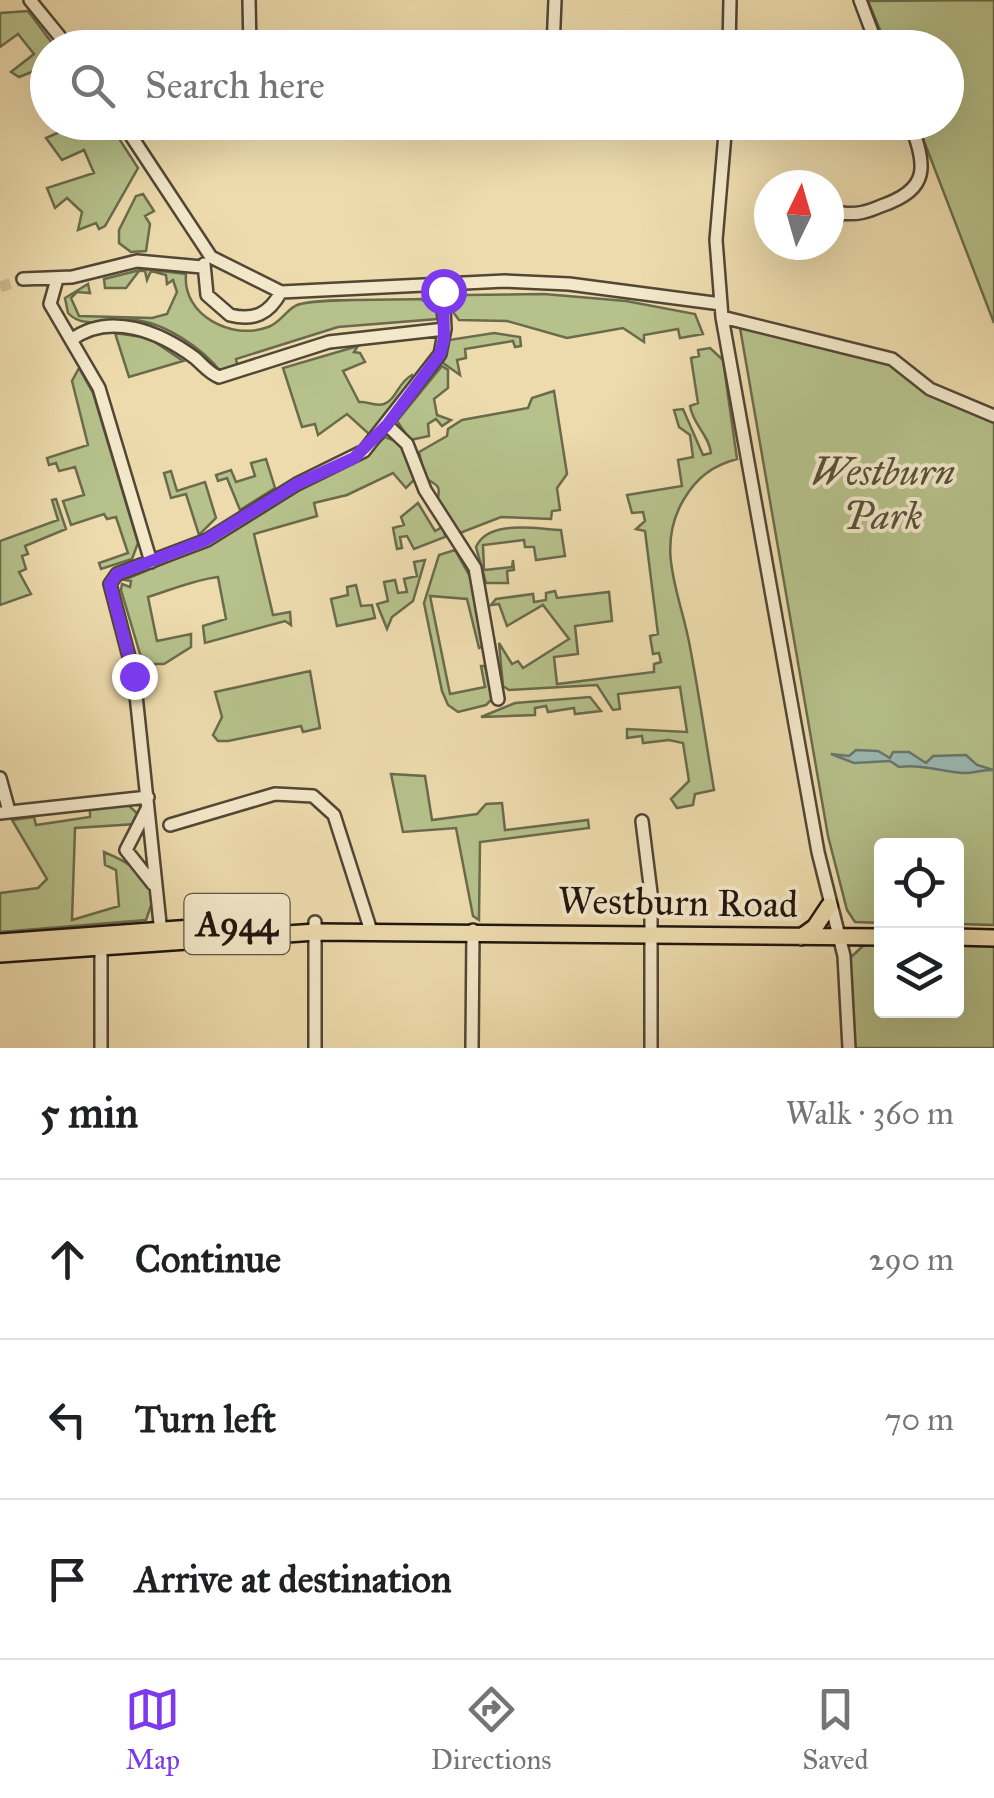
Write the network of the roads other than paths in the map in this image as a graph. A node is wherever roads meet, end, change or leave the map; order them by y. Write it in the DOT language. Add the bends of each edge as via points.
graph roads {
  1 [pos="30,0"];
  2 [pos="249,0"];
  3 [pos="554,0"];
  4 [pos="730,0"];
  5 [pos="860,0"];
  6 [pos="54,30"];
  7 [pos="250,30"];
  8 [pos="553,30"];
  9 [pos="729,30"];
  10 [pos="871,30"];
  11 [pos="133,140"];
  12 [pos="724,140"];
  13 [pos="916,140"];
  14 [pos="844,213"];
  15 [pos="206,262"];
  16 [pos="52,278"];
  17 [pos="23,279"];
  18 [pos="443,286"];
  19 [pos="281,292"];
  20 [pos="722,311"];
  21 [pos="445,330"];
  22 [pos="70,340"];
  23 [pos="994,416"];
  24 [pos="387,425"];
  25 [pos="151,562"];
  26 [pos="498,699"];
  27 [pos="0,778"];
  28 [pos="148,801"];
  29 [pos="5,812"];
  30 [pos="642,821"];
  31 [pos="170,825"];
  32 [pos="129,842"];
  33 [pos="153,846"];
  34 [pos="158,898"];
  35 [pos="829,906"];
  36 [pos="371,926"];
  37 [pos="316,927"];
  38 [pos="473,930"];
  39 [pos="161,934"];
  40 [pos="650,935"];
  41 [pos="838,936"];
  42 [pos="801,937"];
  43 [pos="874,937"];
  44 [pos="964,938"];
  45 [pos="994,938"];
  46 [pos="0,942"];
  47 [pos="101,944"];
  48 [pos="0,954"];
  49 [pos="101,1048"];
  50 [pos="315,1048"];
  51 [pos="472,1048"];
  52 [pos="651,1048"];
  53 [pos="848,1048"];
  1 -- 6 [label="street"];
  2 -- 7 [label="street"];
  3 -- 8 [label="street"];
  4 -- 9 [label="street"];
  5 -- 10 [label="street"];
  11 -- 15 [label="street"];
  12 -- 20 [label="street" via="716,240"];
  13 -- 14 [label="street" via="922,159 914,188 856,216"];
  15 -- 16 [label="street" via="137,261"];
  15 -- 19 [label="street"];
  15 -- 19 [label="street" via="208,295 230,315 260,316"];
  16 -- 17 [label="street"];
  16 -- 22 [label="street" via="50,304"];
  18 -- 19 [label="street"];
  18 -- 20 [label="street" via="569,284"];
  18 -- 21 [label="street"];
  20 -- 23 [label="street" via="892,359 946,398"];
  20 -- 35 [label="street"];
  21 -- 22 [label="street" via="328,342 219,377 170,341 134,328 94,329"];
  21 -- 24 [label="street" via="436,360"];
  22 -- 25 [label="street" via="98,388"];
  24 -- 25 [label="street" via="354,458 206,540"];
  24 -- 26 [label="street" via="407,444 425,490 475,568"];
  25 -- 28 [label="street" via="117,574 110,584 129,650"];
  27 -- 29 [label="street"];
  28 -- 29 [label="street"];
  28 -- 32 [label="street"];
  28 -- 33 [label="street"];
  30 -- 40 [label="street"];
  31 -- 36 [label="street" via="275,794 313,796 334,814"];
  32 -- 33 [label="street" via="139,837"];
  32 -- 34 [label="street" via="127,854 147,872"];
  33 -- 34 [label="street"];
  34 -- 39 [label="street"];
  35 -- 41 [label="street"];
  35 -- 42 [label="main road"];
  36 -- 37 [label="main road, Westburn Road / A944"];
  36 -- 38 [label="main road, Westburn Road / A944"];
  37 -- 39 [label="main road, Westburn Road / A944"];
  37 -- 50 [label="street"];
  38 -- 40 [label="main road, Westburn Road / A944"];
  38 -- 51 [label="street"];
  39 -- 46 [label="main road, Westburn Road / A944"];
  39 -- 47 [label="main road, Westburn Road / A944"];
  40 -- 42 [label="main road, Westburn Road / A944"];
  40 -- 52 [label="street"];
  41 -- 42 [label="main road, Westburn Road / A944"];
  41 -- 43 [label="main road, Westburn Road / A944"];
  41 -- 53 [label="street"];
  44 -- 45 [label="main road"];
  47 -- 48 [label="main road, Westburn Road / A944"];
  47 -- 49 [label="street"];
}
